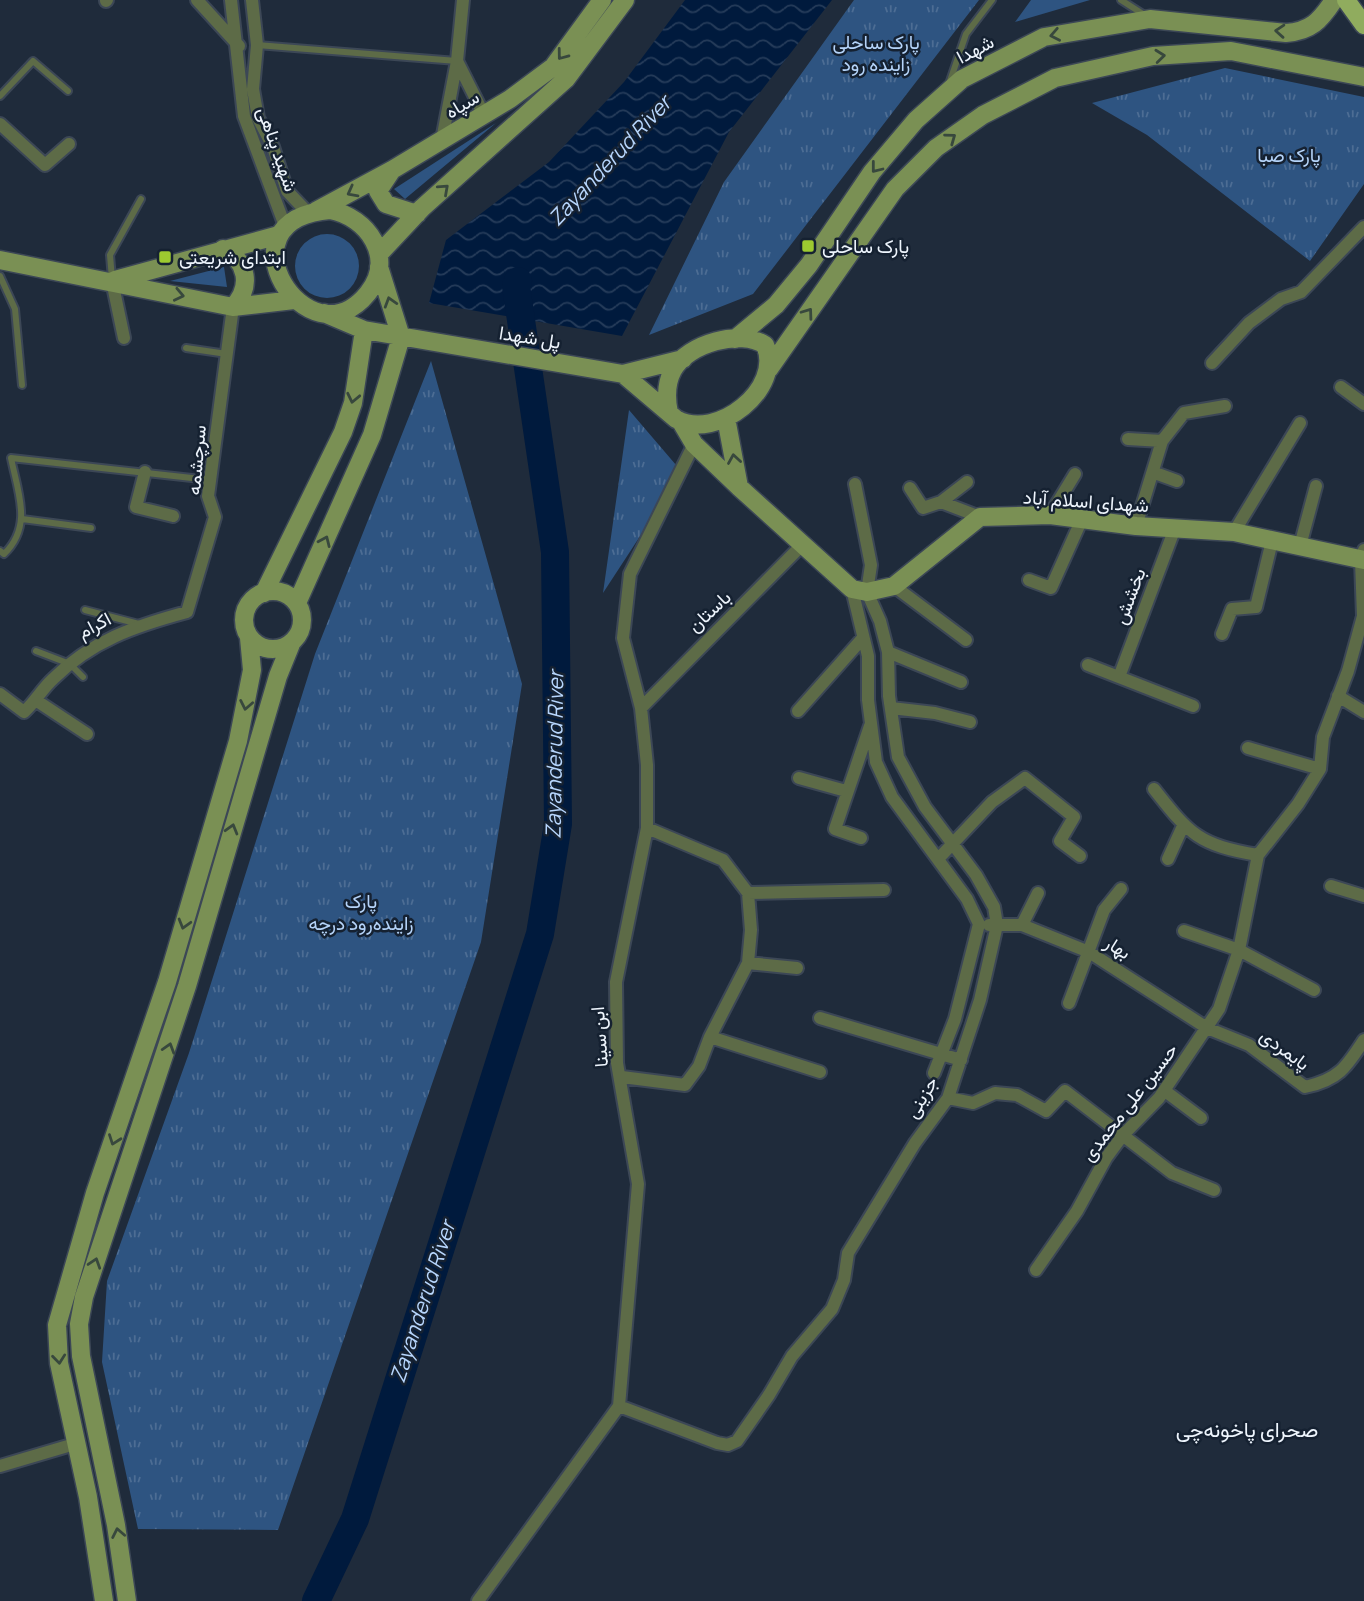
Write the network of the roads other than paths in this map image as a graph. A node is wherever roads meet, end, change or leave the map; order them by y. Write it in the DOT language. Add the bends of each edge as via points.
graph roads {
  1 [pos="197,0"];
  2 [pos="231,0"];
  3 [pos="252,0"];
  4 [pos="463,0"];
  5 [pos="602,0"];
  6 [pos="625,0"];
  7 [pos="992,0"];
  8 [pos="1121,0"];
  9 [pos="1334,0"];
  10 [pos="1346,0"];
  11 [pos="1150,19"];
  12 [pos="1364,25"];
  13 [pos="257,45"];
  14 [pos="238,46"];
  15 [pos="457,61"];
  16 [pos="1364,77"];
  17 [pos="68,91"];
  18 [pos="945,94"];
  19 [pos="0,96"];
  20 [pos="484,115"];
  21 [pos="0,124"];
  22 [pos="442,140"];
  23 [pos="69,144"];
  24 [pos="392,170"];
  25 [pos="290,195"];
  26 [pos="141,199"];
  27 [pos="274,199"];
  28 [pos="313,212"];
  29 [pos="417,214"];
  30 [pos="1364,227"];
  31 [pos="282,230"];
  32 [pos="223,249"];
  33 [pos="7,261"];
  34 [pos="379,261"];
  35 [pos="0,276"];
  36 [pos="112,281"];
  37 [pos="294,300"];
  38 [pos="233,307"];
  39 [pos="324,313"];
  40 [pos="364,330"];
  41 [pos="401,337"];
  42 [pos="124,338"];
  43 [pos="735,339"];
  44 [pos="186,348"];
  45 [pos="226,354"];
  46 [pos="683,359"];
  47 [pos="1212,363"];
  48 [pos="769,369"];
  49 [pos="623,374"];
  50 [pos="22,385"];
  51 [pos="1341,387"];
  52 [pos="1364,404"];
  53 [pos="1224,406"];
  54 [pos="676,417"];
  55 [pos="726,418"];
  56 [pos="1300,423"];
  57 [pos="1128,439"];
  58 [pos="1162,441"];
  59 [pos="694,444"];
  60 [pos="145,472"];
  61 [pos="1154,472"];
  62 [pos="1075,474"];
  63 [pos="210,480"];
  64 [pos="1177,481"];
  65 [pos="967,482"];
  66 [pos="855,484"];
  67 [pos="1316,486"];
  68 [pos="739,487"];
  69 [pos="910,488"];
  70 [pos="941,502"];
  71 [pos="1050,515"];
  72 [pos="173,516"];
  73 [pos="981,517"];
  74 [pos="22,519"];
  75 [pos="1082,519"];
  76 [pos="1136,526"];
  77 [pos="91,528"];
  78 [pos="1175,528"];
  79 [pos="1234,532"];
  80 [pos="1272,541"];
  81 [pos="804,543"];
  82 [pos="1300,546"];
  83 [pos="0,551"];
  84 [pos="1363,557"];
  85 [pos="1029,580"];
  86 [pos="894,586"];
  87 [pos="859,591"];
  88 [pos="264,593"];
  89 [pos="297,603"];
  90 [pos="85,610"];
  91 [pos="187,612"];
  92 [pos="1363,616"];
  93 [pos="141,624"];
  94 [pos="1222,634"];
  95 [pos="249,638"];
  96 [pos="862,639"];
  97 [pos="966,640"];
  98 [pos="291,644"];
  99 [pos="36,652"];
  100 [pos="888,652"];
  101 [pos="70,664"];
  102 [pos="1088,665"];
  103 [pos="83,677"];
  104 [pos="1119,677"];
  105 [pos="961,682"];
  106 [pos="0,694"];
  107 [pos="1338,696"];
  108 [pos="37,701"];
  109 [pos="1193,706"];
  110 [pos="641,708"];
  111 [pos="891,708"];
  112 [pos="798,711"];
  113 [pos="1364,712"];
  114 [pos="970,722"];
  115 [pos="870,724"];
  116 [pos="87,734"];
  117 [pos="1248,748"];
  118 [pos="1320,769"];
  119 [pos="799,778"];
  120 [pos="911,786"];
  121 [pos="1154,789"];
  122 [pos="846,791"];
  123 [pos="892,797"];
  124 [pos="1183,826"];
  125 [pos="647,828"];
  126 [pos="861,838"];
  127 [pos="954,843"];
  128 [pos="1258,855"];
  129 [pos="1080,856"];
  130 [pos="939,858"];
  131 [pos="1168,859"];
  132 [pos="1331,886"];
  133 [pos="1121,889"];
  134 [pos="884,890"];
  135 [pos="748,893"];
  136 [pos="1038,893"];
  137 [pos="1364,896"];
  138 [pos="979,924"];
  139 [pos="997,925"];
  140 [pos="1023,925"];
  141 [pos="1184,931"];
  142 [pos="1239,950"];
  143 [pos="1089,952"];
  144 [pos="748,963"];
  145 [pos="797,968"];
  146 [pos="1314,990"];
  147 [pos="1069,1003"];
  148 [pos="820,1018"];
  149 [pos="1208,1028"];
  150 [pos="710,1037"];
  151 [pos="1364,1040"];
  152 [pos="942,1053"];
  153 [pos="961,1060"];
  154 [pos="820,1072"];
  155 [pos="934,1073"];
  156 [pos="622,1077"];
  157 [pos="1165,1091"];
  158 [pos="947,1098"];
  159 [pos="1201,1118"];
  160 [pos="1123,1135"];
  161 [pos="1214,1190"];
  162 [pos="1036,1270"];
  163 [pos="619,1406"];
  164 [pos="99,1438"];
  165 [pos="78,1443"];
  166 [pos="0,1466"];
  167 [pos="104,1601"];
  168 [pos="127,1601"];
  169 [pos="478,1601"];
  1 -- 14 [label="street"];
  2 -- 14 [label="street, شهید پناهی"];
  3 -- 13 [label="street"];
  4 -- 15 [label="street"];
  5 -- 20 [label="main road, سپاه, one-way" via="553,67"];
  29 -- 6 [label="main road, one-way" via="566,79"];
  7 -- 18 [label="lane" via="966,34"];
  8 -- 11 [label="lane"];
  9 -- 11 [label="main road, شهدا, one-way" via="1307,31 1286,33"];
  10 -- 12 [label="main road"];
  11 -- 18 [label="main road, شهدا, one-way" via="1044,37 962,79"];
  13 -- 14 [label="street"];
  13 -- 15 [label="lane"];
  13 -- 25 [label="street" via="253,89 258,118"];
  14 -- 27 [label="street, شهید پناهی" via="244,116"];
  15 -- 20 [label="street"];
  15 -- 22 [label="street"];
  48 -- 16 [label="main road, one-way" via="895,189 936,148 983,115 1055,78 1153,56 1231,51"];
  17 -- 19 [label="lane" via="33,61"];
  18 -- 43 [label="main road, شهدا, one-way" via="872,172 776,305"];
  20 -- 22 [label="main road, سپاه"];
  21 -- 23 [label="street" via="45,165"];
  22 -- 24 [label="main road, سپاه"];
  24 -- 28 [label="main road, سپاه, one-way"];
  24 -- 29 [label="main road" via="378,191 386,204"];
  25 -- 27 [label="street" via="283,201"];
  25 -- 28 [label="street"];
  26 -- 36 [label="lane" via="110,255"];
  27 -- 31 [label="street, شهید پناهی"];
  28 -- 31 [label="main road"];
  28 -- 34 [label="main road" via="344,212 357,219 375,241"];
  29 -- 34 [label="main road"];
  30 -- 47 [label="street" via="1301,292 1281,299 1249,323"];
  31 -- 32 [label="main road"];
  31 -- 37 [label="main road" via="277,271"];
  32 -- 36 [label="main road"];
  32 -- 38 [label="main road" via="244,270 244,290"];
  33 -- 35 [label="lane"];
  33 -- 36 [label="main road"];
  34 -- 39 [label="main road" via="370,292 361,301"];
  41 -- 34 [label="main road, one-way"];
  35 -- 50 [label="lane" via="15,309"];
  36 -- 38 [label="main road, one-way"];
  36 -- 42 [label="street"];
  37 -- 38 [label="main road"];
  37 -- 39 [label="main road"];
  38 -- 45 [label="street, سرچشمه"];
  39 -- 40 [label="main road, پل شهدا"];
  40 -- 41 [label="main road, پل شهدا"];
  40 -- 88 [label="main road, one-way" via="353,403 343,432"];
  41 -- 49 [label="main road, پل شهدا"];
  89 -- 41 [label="main road, one-way" via="372,435"];
  43 -- 46 [label="main road" via="712,344"];
  43 -- 48 [label="main road" via="756,339 765,345"];
  44 -- 45 [label="lane"];
  45 -- 63 [label="street, سرچشمه"];
  46 -- 49 [label="main road"];
  46 -- 54 [label="main road" via="668,385"];
  48 -- 55 [label="main road" via="752,398"];
  49 -- 54 [label="main road"];
  51 -- 52 [label="street"];
  53 -- 58 [label="street" via="1184,413"];
  54 -- 55 [label="main road" via="714,424"];
  54 -- 59 [label="main road"];
  68 -- 55 [label="main road, one-way"];
  56 -- 79 [label="street"];
  57 -- 58 [label="street"];
  58 -- 61 [label="street"];
  59 -- 68 [label="main road"];
  59 -- 110 [label="street, ابن سینا" via="630,574 623,638"];
  60 -- 63 [label="lane"];
  60 -- 72 [label="street" via="136,507"];
  60 -- 74 [label="lane" via="11,458"];
  61 -- 64 [label="street"];
  61 -- 76 [label="street"];
  62 -- 71 [label="street"];
  63 -- 91 [label="street, سرچشمه" via="208,496 215,517"];
  65 -- 70 [label="street"];
  66 -- 87 [label="street" via="871,565"];
  67 -- 82 [label="street"];
  68 -- 81 [label="main road"];
  69 -- 70 [label="street" via="923,508"];
  70 -- 73 [label="street"];
  71 -- 73 [label="main road, شهدای اسلام آباد"];
  71 -- 75 [label="main road, شهدای اسلام آباد"];
  73 -- 86 [label="main road"];
  74 -- 77 [label="lane"];
  74 -- 83 [label="lane" via="17,541 4,554"];
  75 -- 76 [label="main road, شهدای اسلام آباد"];
  75 -- 85 [label="street" via="1051,588"];
  76 -- 78 [label="main road, شهدای اسلام آباد"];
  78 -- 79 [label="main road, شهدای اسلام آباد"];
  78 -- 104 [label="street, بخشش"];
  79 -- 80 [label="main road, شهدای اسلام آباد"];
  80 -- 82 [label="main road, شهدای اسلام آباد"];
  80 -- 94 [label="street" via="1256,607 1232,609"];
  81 -- 87 [label="main road"];
  81 -- 110 [label="street, باستان"];
  82 -- 84 [label="main road, شهدای اسلام آباد"];
  84 -- 92 [label="street, حسین علی محمدی"];
  86 -- 87 [label="main road"];
  86 -- 97 [label="street"];
  87 -- 96 [label="street"];
  87 -- 100 [label="street" via="880,621"];
  88 -- 89 [label="main road" via="282,593"];
  88 -- 95 [label="main road" via="245,611"];
  89 -- 98 [label="main road" via="303,621"];
  90 -- 93 [label="lane"];
  91 -- 93 [label="street, اکرام"];
  92 -- 107 [label="street, حسین علی محمدی"];
  93 -- 101 [label="street, اکرام" via="83,652"];
  95 -- 98 [label="main road" via="264,648 282,649"];
  95 -- 165 [label="main road, one-way" via="251,670 237,741 167,982 94,1193 57,1325 59,1363"];
  96 -- 112 [label="street"];
  96 -- 115 [label="street" via="868,656"];
  164 -- 98 [label="main road, one-way" via="82,1356 79,1324 84,1297 162,1068"];
  99 -- 101 [label="lane"];
  100 -- 105 [label="street"];
  100 -- 111 [label="street"];
  101 -- 103 [label="lane"];
  101 -- 108 [label="street, اکرام"];
  102 -- 104 [label="street"];
  104 -- 109 [label="street"];
  106 -- 108 [label="street" via="24,712"];
  107 -- 113 [label="street"];
  107 -- 118 [label="street, حسین علی محمدی" via="1323,737"];
  108 -- 116 [label="street"];
  110 -- 125 [label="street, ابن سینا"];
  111 -- 114 [label="street"];
  111 -- 120 [label="street" via="898,757"];
  115 -- 122 [label="street"];
  115 -- 123 [label="street" via="876,762"];
  117 -- 118 [label="street"];
  118 -- 128 [label="street, حسین علی محمدی"];
  119 -- 122 [label="street"];
  120 -- 123 [label="street"];
  120 -- 127 [label="street"];
  121 -- 124 [label="street"];
  122 -- 126 [label="street" via="835,829"];
  123 -- 130 [label="street"];
  124 -- 128 [label="street" via="1218,848"];
  124 -- 131 [label="street"];
  125 -- 135 [label="street" via="723,860"];
  125 -- 156 [label="street, ابن سینا" via="616,982 617,1063"];
  127 -- 129 [label="street" via="992,802 1025,778 1074,817 1060,841"];
  127 -- 130 [label="street"];
  127 -- 139 [label="street" via="994,907"];
  128 -- 142 [label="street, حسین علی محمدی"];
  130 -- 138 [label="street"];
  132 -- 137 [label="street"];
  133 -- 143 [label="street" via="1104,910"];
  134 -- 135 [label="street"];
  135 -- 144 [label="street"];
  136 -- 140 [label="street"];
  138 -- 139 [label="street, بهار"];
  138 -- 152 [label="street"];
  139 -- 140 [label="street, بهار"];
  139 -- 153 [label="street, جزینی"];
  140 -- 143 [label="street, بهار"];
  141 -- 142 [label="street"];
  142 -- 146 [label="street"];
  142 -- 149 [label="street, حسین علی محمدی"];
  143 -- 147 [label="street"];
  143 -- 149 [label="street, بهار"];
  144 -- 145 [label="street"];
  144 -- 150 [label="street"];
  148 -- 152 [label="street"];
  149 -- 151 [label="street, پایمردی" via="1249,1045 1305,1087 1330,1082"];
  149 -- 157 [label="street, حسین علی محمدی"];
  150 -- 154 [label="street"];
  150 -- 156 [label="street" via="699,1066 685,1085"];
  152 -- 153 [label="street"];
  152 -- 155 [label="street"];
  153 -- 158 [label="street, جزینی"];
  156 -- 163 [label="street, ابن سینا" via="638,1184"];
  157 -- 159 [label="street"];
  157 -- 160 [label="street, حسین علی محمدی"];
  158 -- 160 [label="street" via="973,1104 995,1093 1017,1095 1046,1111 1065,1091"];
  158 -- 163 [label="street, جزینی" via="848,1253 844,1280 832,1309 792,1356 737,1441 718,1443"];
  160 -- 161 [label="street" via="1172,1173"];
  160 -- 162 [label="street, حسین علی محمدی"];
  163 -- 169 [label="street"];
  164 -- 165 [label="main road"];
  168 -- 164 [label="main road, one-way"];
  165 -- 166 [label="street"];
  165 -- 167 [label="main road"];
}
